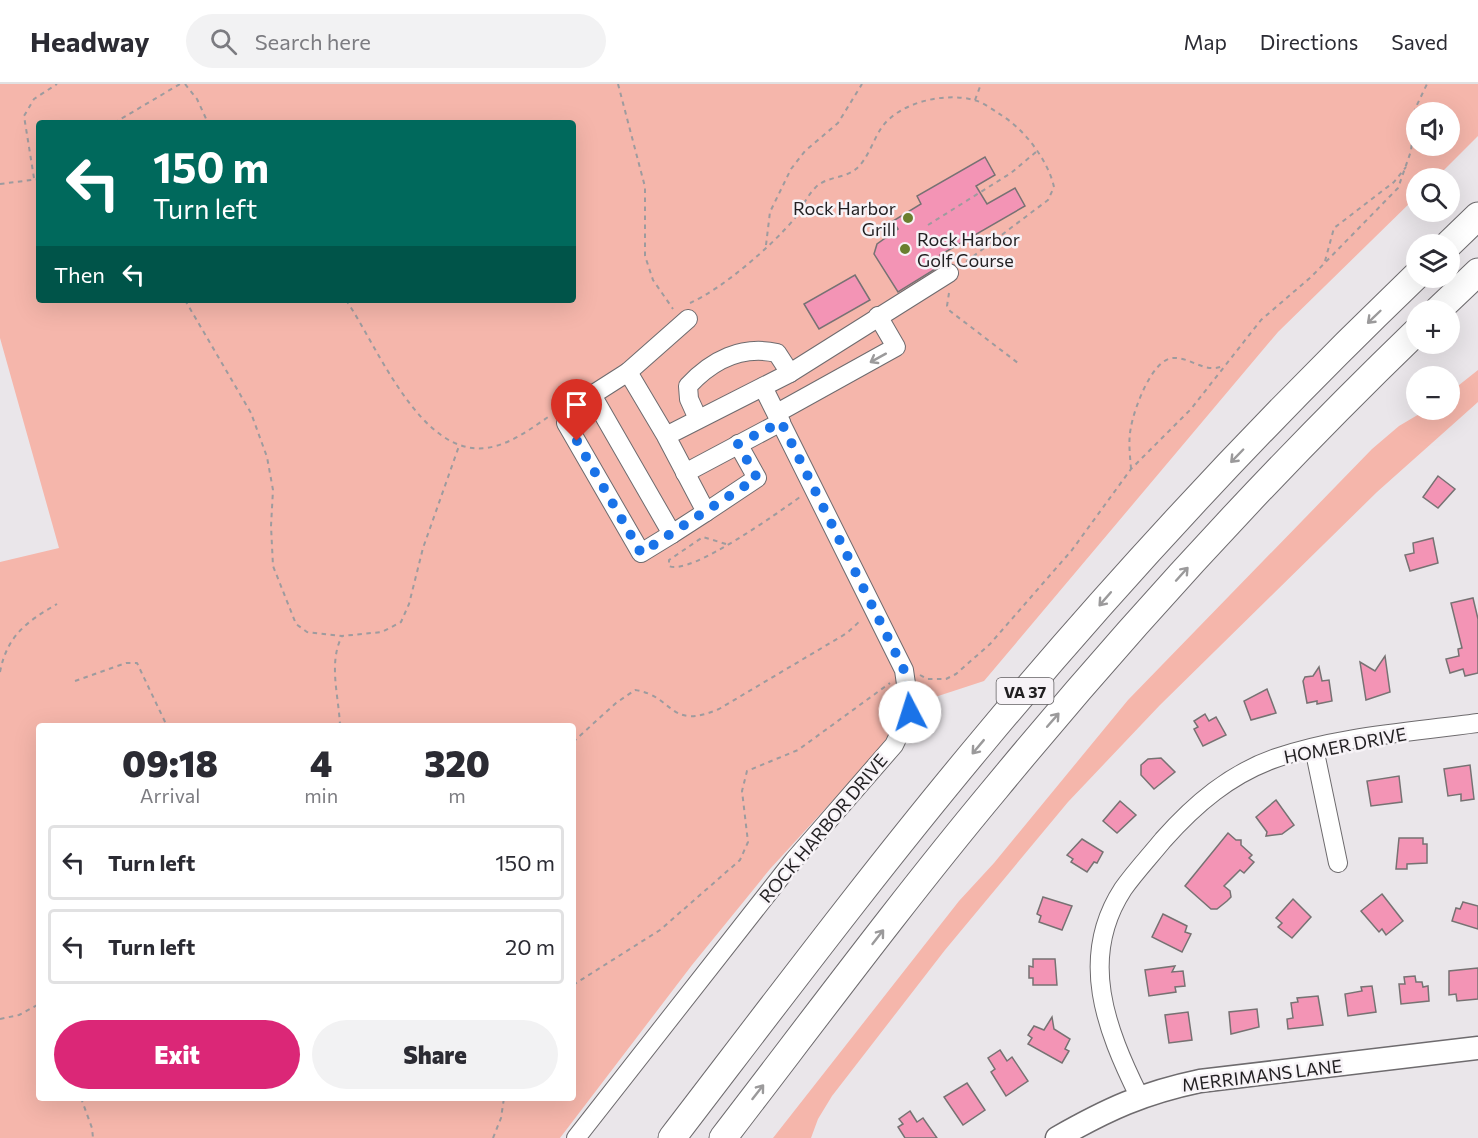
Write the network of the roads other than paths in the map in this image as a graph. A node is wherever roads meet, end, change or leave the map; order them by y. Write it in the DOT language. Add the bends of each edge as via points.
graph roads {
  1 [pos="1478,216"];
  2 [pos="1459,234"];
  3 [pos="1478,272"];
  4 [pos="956,273"];
  5 [pos="1406,286"];
  6 [pos="1449,300"];
  7 [pos="683,314"];
  8 [pos="878,316"];
  9 [pos="1406,342"];
  10 [pos="628,372"];
  11 [pos="790,373"];
  12 [pos="763,387"];
  13 [pos="563,414"];
  14 [pos="779,418"];
  15 [pos="698,419"];
  16 [pos="666,436"];
  17 [pos="738,444"];
  18 [pos="685,473"];
  19 [pos="706,512"];
  20 [pos="672,534"];
  21 [pos="1478,723"];
  22 [pos="1314,748"];
  23 [pos="1338,863"];
  24 [pos="1478,1048"];
  25 [pos="1139,1096"];
  26 [pos="576,1138"];
  27 [pos="672,1138"];
  28 [pos="723,1138"];
  29 [pos="1057,1138"];
  1 -- 2 [label="highway"];
  3 -- 6 [label="highway"];
  4 -- 8 [label="street"];
  5 -- 27 [label="highway, VA 37, one-way" via="1194,501 1066,643 923,813"];
  7 -- 10 [label="street"];
  8 -- 11 [label="street"];
  8 -- 14 [label="street, one-way" via="896,347"];
  28 -- 9 [label="highway, VA 37, one-way" via="1036,739 1283,465"];
  10 -- 16 [label="street"];
  10 -- 20 [label="street" via="592,395"];
  11 -- 12 [label="street"];
  11 -- 15 [label="street" via="777,353 760,350 737,353 718,362 703,370 688,386 688,399"];
  12 -- 14 [label="street, ROCK HARBOR DRIVE"];
  12 -- 15 [label="street"];
  13 -- 20 [label="street" via="641,553"];
  14 -- 17 [label="street"];
  14 -- 26 [label="street, ROCK HARBOR DRIVE" via="904,670 910,712 894,745 787,869"];
  15 -- 16 [label="street"];
  16 -- 18 [label="street"];
  17 -- 18 [label="street"];
  17 -- 19 [label="street" via="757,478"];
  18 -- 19 [label="street"];
  19 -- 20 [label="street"];
  21 -- 22 [label="street, HOMER DRIVE"];
  22 -- 23 [label="street"];
  22 -- 25 [label="street, HOMER DRIVE" via="1276,757 1245,771 1198,803 1134,874 1112,911 1099,953 1101,1000 1117,1050"];
  24 -- 25 [label="main road, MERRIMANS LANE" via="1200,1081"];
  25 -- 29 [label="main road, MERRIMANS LANE"];
}
